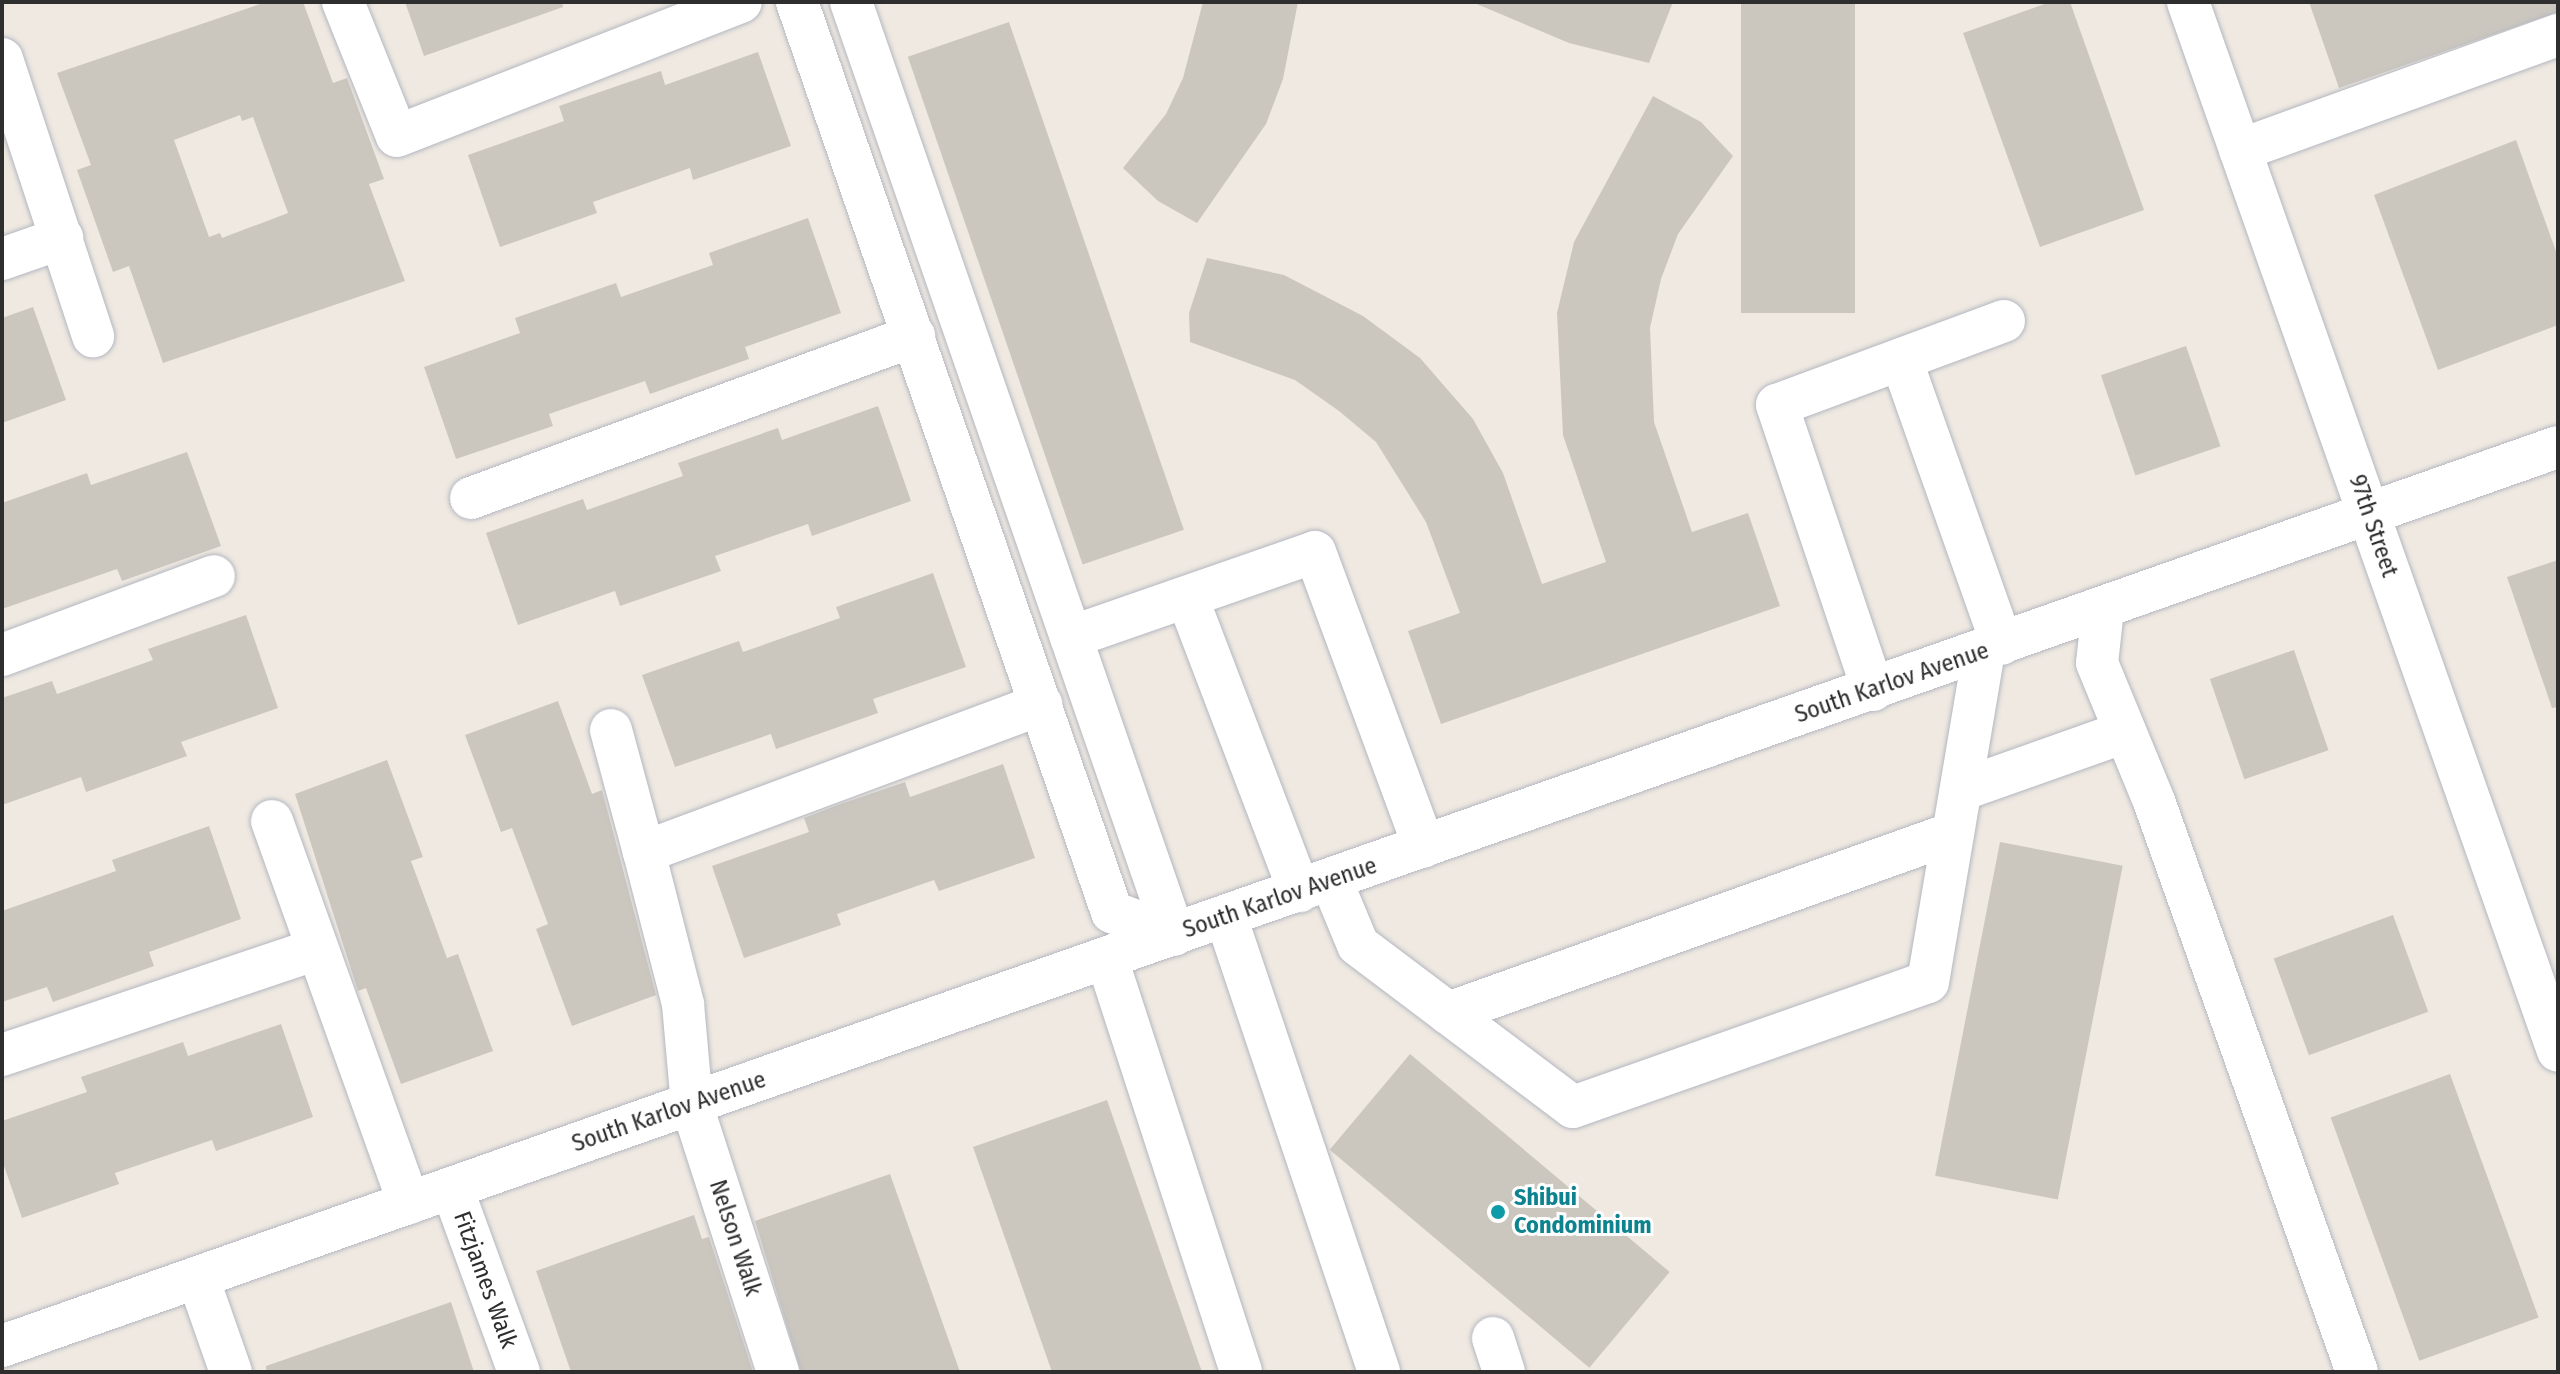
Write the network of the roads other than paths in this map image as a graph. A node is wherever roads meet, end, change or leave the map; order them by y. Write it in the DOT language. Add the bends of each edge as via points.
graph roads {
  1 [pos="343,2"];
  2 [pos="741,2"];
  3 [pos="797,2"];
  4 [pos="2188,2"];
  5 [pos="856,3"];
  6 [pos="2558,35"];
  7 [pos="2,59"];
  8 [pos="2240,150"];
  9 [pos="62,238"];
  10 [pos="2,259"];
  11 [pos="2004,321"];
  12 [pos="93,336"];
  13 [pos="914,336"];
  14 [pos="1901,359"];
  15 [pos="2558,447"];
  16 [pos="471,498"];
  17 [pos="2369,514"];
  18 [pos="214,576"];
  19 [pos="1187,597"];
  20 [pos="2103,609"];
  21 [pos="1071,637"];
  22 [pos="1993,647"];
  23 [pos="2,655"];
  24 [pos="1873,690"];
  25 [pos="1041,704"];
  26 [pos="611,730"];
  27 [pos="2125,732"];
  28 [pos="1961,790"];
  29 [pos="272,821"];
  30 [pos="1953,833"];
  31 [pos="1424,847"];
  32 [pos="644,852"];
  33 [pos="1315,886"];
  34 [pos="1226,917"];
  35 [pos="1174,935"];
  36 [pos="317,949"];
  37 [pos="1107,959"];
  38 [pos="1448,1013"];
  39 [pos="2558,1051"];
  40 [pos="2,1055"];
  41 [pos="692,1105"];
  42 [pos="452,1188"];
  43 [pos="409,1203"];
  44 [pos="198,1278"];
  45 [pos="2,1346"];
  46 [pos="231,1372"];
  47 [pos="519,1372"];
  48 [pos="778,1372"];
  49 [pos="1241,1372"];
  50 [pos="1379,1372"];
  51 [pos="2357,1372"];
  1 -- 2 [label="street" via="397,136"];
  3 -- 13 [label="street"];
  4 -- 8 [label="street, 97th Street"];
  5 -- 21 [label="street"];
  6 -- 8 [label="street"];
  7 -- 9 [label="street"];
  8 -- 17 [label="street, 97th Street"];
  9 -- 10 [label="street"];
  9 -- 12 [label="street"];
  11 -- 14 [label="street"];
  13 -- 16 [label="street"];
  13 -- 25 [label="street"];
  14 -- 22 [label="street"];
  14 -- 24 [label="street" via="1777,405"];
  15 -- 17 [label="street, South Karlov Avenue"];
  17 -- 20 [label="street, South Karlov Avenue"];
  17 -- 39 [label="street, 97th Street"];
  18 -- 23 [label="street"];
  19 -- 21 [label="street"];
  19 -- 31 [label="street" via="1315,552"];
  19 -- 33 [label="street"];
  20 -- 22 [label="street, South Karlov Avenue"];
  20 -- 27 [label="street" via="2097,663"];
  21 -- 35 [label="street"];
  22 -- 24 [label="street, South Karlov Avenue"];
  22 -- 28 [label="street"];
  24 -- 31 [label="street, South Karlov Avenue"];
  25 -- 32 [label="street"];
  25 -- 35 [label="street" via="1112,912"];
  26 -- 32 [label="street, Nelson Walk"];
  27 -- 28 [label="street"];
  27 -- 51 [label="street"];
  28 -- 30 [label="street"];
  29 -- 36 [label="street"];
  30 -- 38 [label="street"];
  30 -- 38 [label="street" via="1928,982 1573,1107"];
  31 -- 33 [label="street, South Karlov Avenue"];
  32 -- 41 [label="street, Nelson Walk" via="683,1004"];
  33 -- 34 [label="street, South Karlov Avenue"];
  33 -- 38 [label="street" via="1358,945"];
  34 -- 35 [label="street, South Karlov Avenue"];
  34 -- 50 [label="street"];
  35 -- 37 [label="street, South Karlov Avenue"];
  36 -- 40 [label="street"];
  36 -- 43 [label="street"];
  37 -- 41 [label="street, South Karlov Avenue"];
  37 -- 49 [label="street"];
  41 -- 42 [label="street, South Karlov Avenue"];
  41 -- 48 [label="street, Nelson Walk"];
  42 -- 43 [label="street, South Karlov Avenue"];
  42 -- 47 [label="street, Fitzjames Walk"];
  43 -- 44 [label="street, South Karlov Avenue"];
  44 -- 45 [label="street, South Karlov Avenue"];
  44 -- 46 [label="street"];
}
